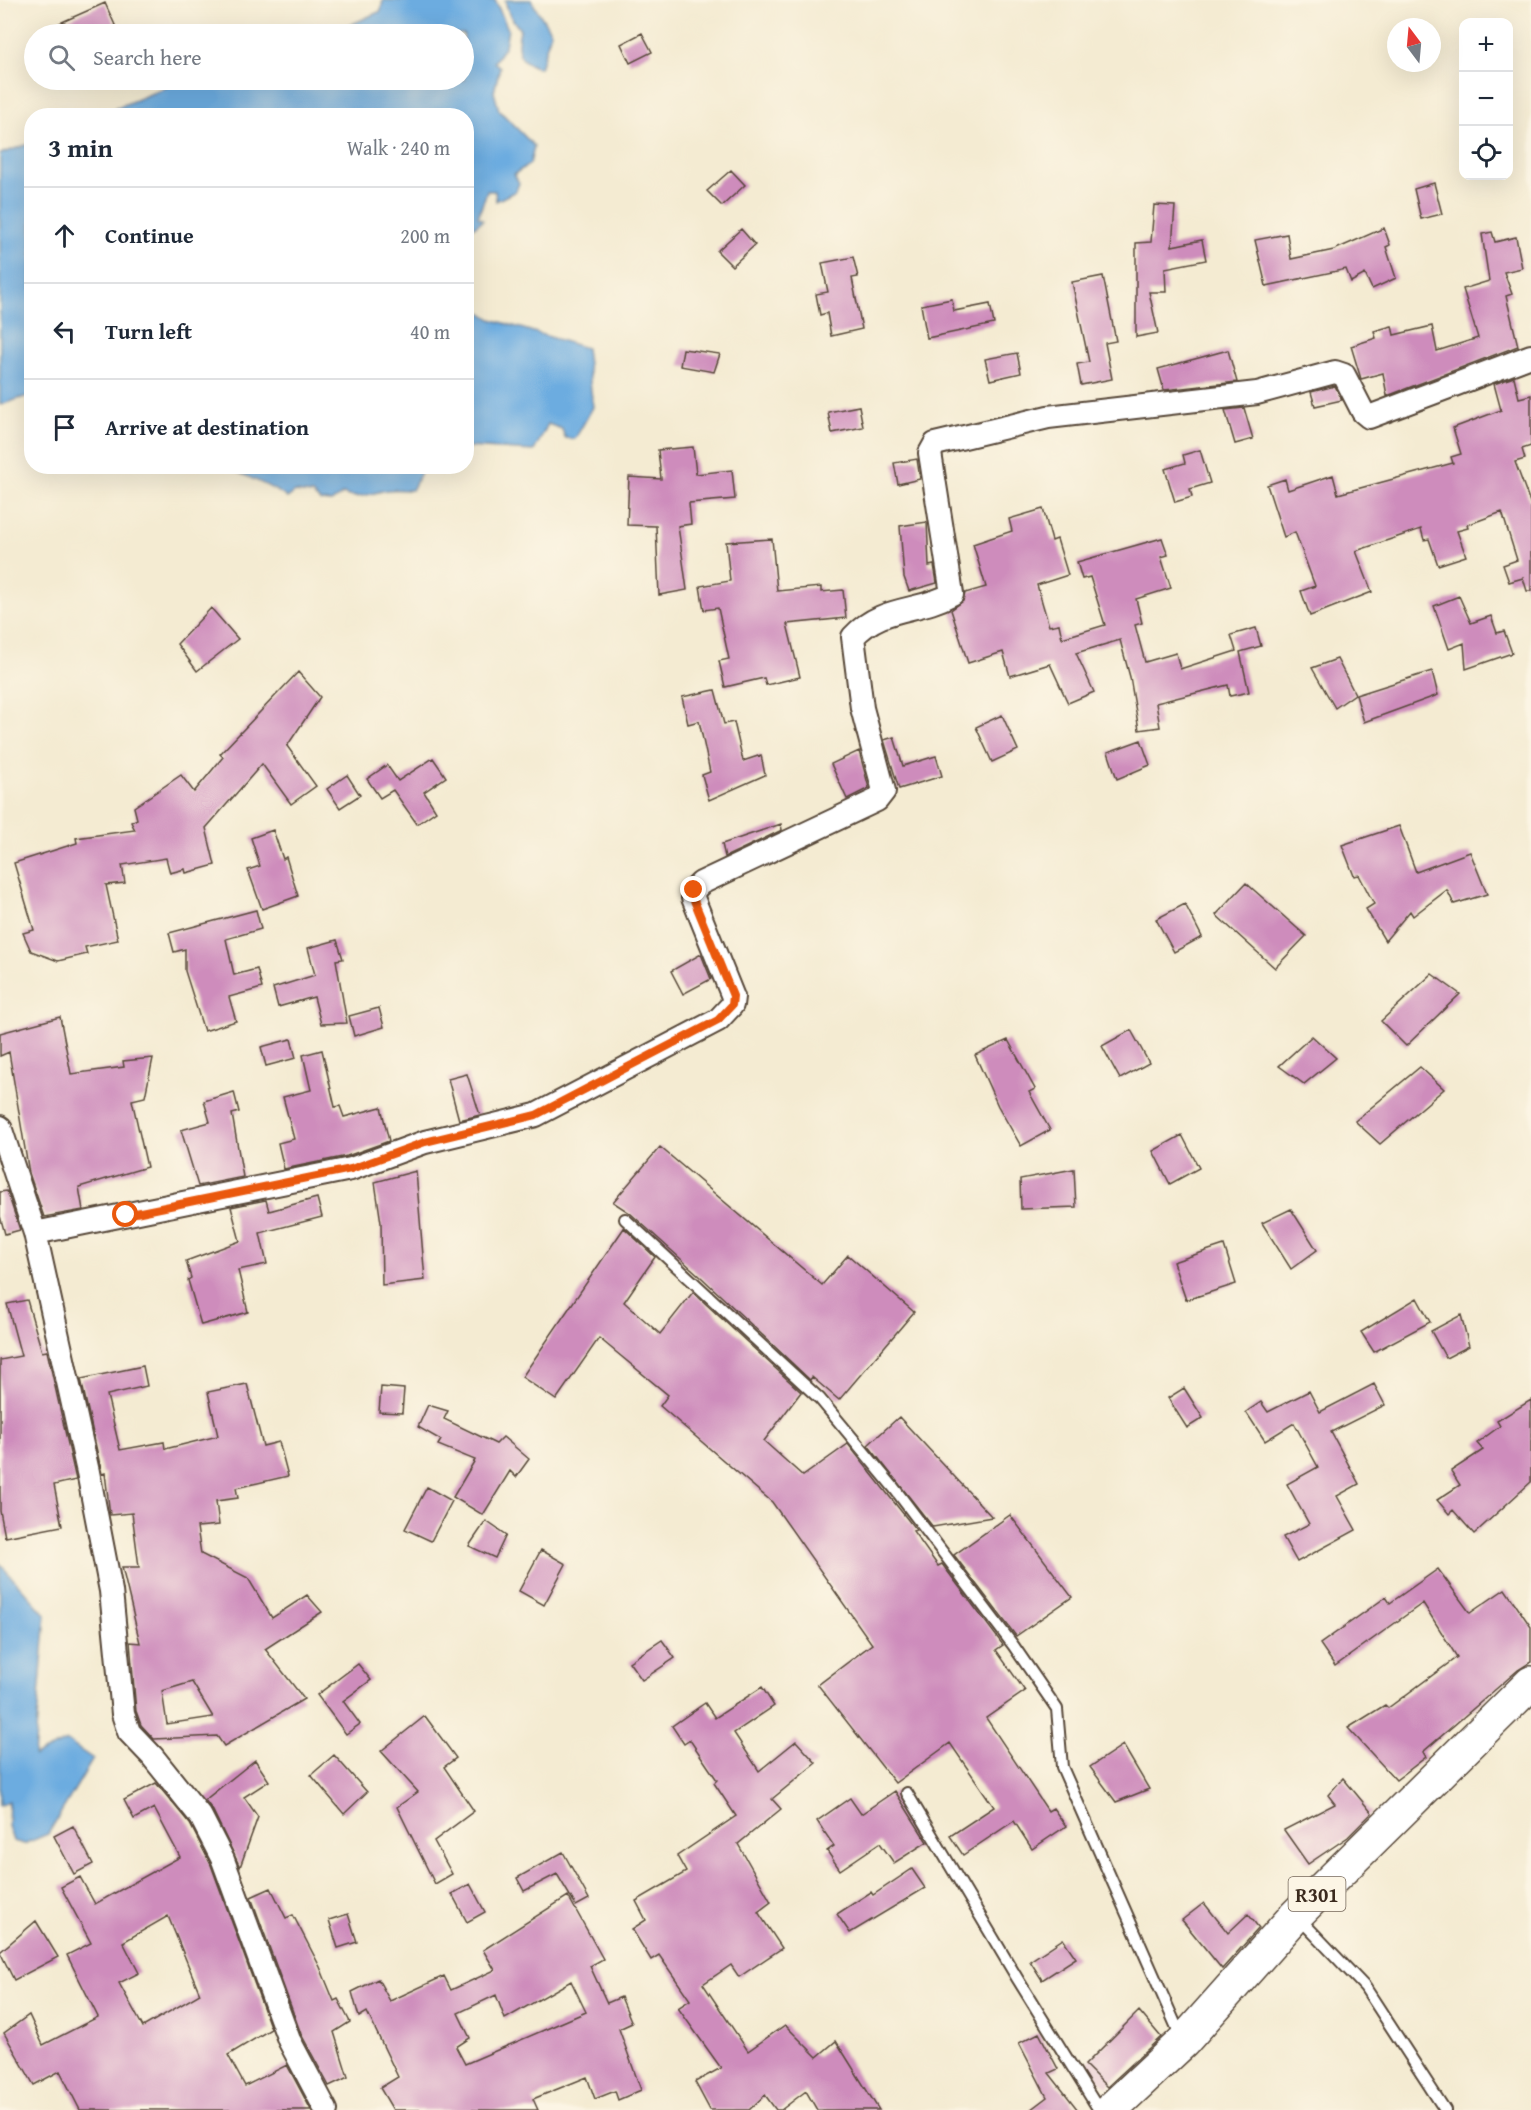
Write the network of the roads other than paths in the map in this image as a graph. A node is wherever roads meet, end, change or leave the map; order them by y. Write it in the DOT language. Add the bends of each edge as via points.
graph roads {
  1 [pos="1531,356"];
  2 [pos="0,1127"];
  3 [pos="625,1219"];
  4 [pos="35,1233"];
  5 [pos="1531,1683"];
  6 [pos="907,1793"];
  7 [pos="1296,1915"];
  8 [pos="1183,2042"];
  9 [pos="326,2110"];
  10 [pos="1099,2110"];
  11 [pos="1110,2110"];
  12 [pos="1445,2110"];
  1 -- 4 [label="street" via="1369,417 1344,375 1335,372 1257,393 1048,417 935,444 930,453 952,594 882,615 865,623 853,637 862,708 884,791 878,800 701,883 694,890 693,898 733,996 732,1005 718,1020 536,1115 425,1142 351,1169"];
  2 -- 4 [label="street"];
  3 -- 8 [label="lane" via="820,1400 901,1497 1057,1709 1062,1767"];
  4 -- 9 [label="street" via="111,1592 123,1714 129,1732 201,1817 223,1860 289,2040"];
  5 -- 7 [label="main road, R301"];
  6 -- 10 [label="lane"];
  7 -- 8 [label="main road, R301"];
  7 -- 12 [label="lane" via="1365,1987"];
  8 -- 11 [label="main road, R301"];
}
